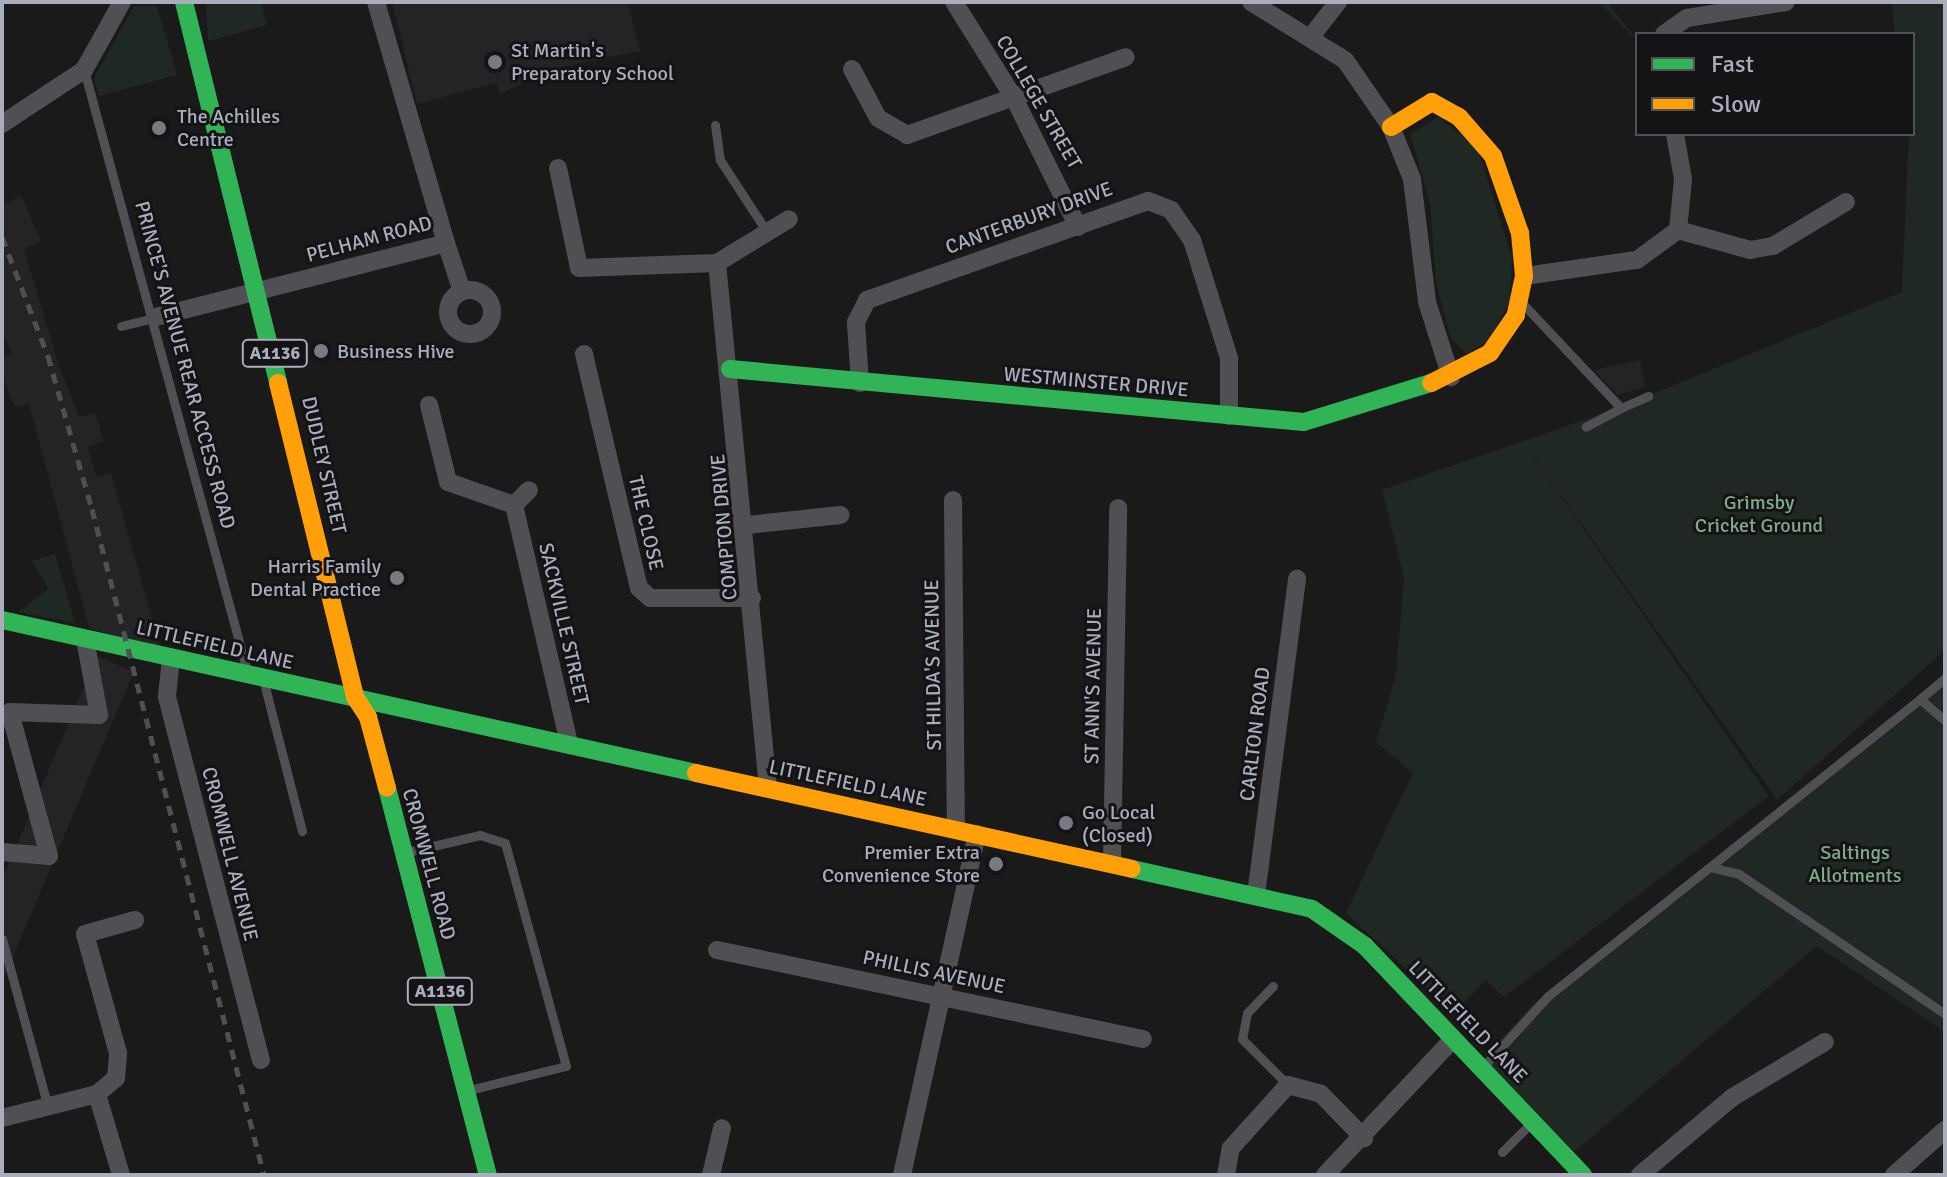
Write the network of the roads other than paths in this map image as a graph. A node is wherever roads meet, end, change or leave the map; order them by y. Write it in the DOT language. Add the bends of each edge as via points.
graph roads {
  1 [pos="122,2"];
  2 [pos="184,2"];
  3 [pos="376,2"];
  4 [pos="955,2"];
  5 [pos="1251,2"];
  6 [pos="1338,2"];
  7 [pos="1786,2"];
  8 [pos="1667,32"];
  9 [pos="1313,34"];
  10 [pos="1126,57"];
  11 [pos="852,69"];
  12 [pos="84,70"];
  13 [pos="1014,98"];
  14 [pos="2,124"];
  15 [pos="715,125"];
  16 [pos="1391,127"];
  17 [pos="1675,136"];
  18 [pos="558,168"];
  19 [pos="1846,202"];
  20 [pos="789,219"];
  21 [pos="1078,227"];
  22 [pos="1678,230"];
  23 [pos="769,235"];
  24 [pos="446,243"];
  25 [pos="717,263"];
  26 [pos="1524,276"];
  27 [pos="260,291"];
  28 [pos="462,291"];
  29 [pos="1521,302"];
  30 [pos="156,317"];
  31 [pos="121,326"];
  32 [pos="584,354"];
  33 [pos="730,369"];
  34 [pos="1451,377"];
  35 [pos="860,383"];
  36 [pos="1648,396"];
  37 [pos="429,405"];
  38 [pos="1621,408"];
  39 [pos="1229,416"];
  40 [pos="1586,427"];
  41 [pos="529,490"];
  42 [pos="953,500"];
  43 [pos="1118,508"];
  44 [pos="515,509"];
  45 [pos="840,515"];
  46 [pos="747,525"];
  47 [pos="1297,579"];
  48 [pos="752,598"];
  49 [pos="2,620"];
  50 [pos="85,639"];
  51 [pos="171,658"];
  52 [pos="255,674"];
  53 [pos="1945,678"];
  54 [pos="1920,699"];
  55 [pos="361,705"];
  56 [pos="1945,721"];
  57 [pos="569,744"];
  58 [pos="768,788"];
  59 [pos="956,829"];
  60 [pos="302,831"];
  61 [pos="977,834"];
  62 [pos="2,852"];
  63 [pos="404,853"];
  64 [pos="1112,864"];
  65 [pos="1714,868"];
  66 [pos="1256,895"];
  67 [pos="135,920"];
  68 [pos="2,939"];
  69 [pos="717,950"];
  70 [pos="1273,986"];
  71 [pos="942,996"];
  72 [pos="1945,1014"];
  73 [pos="1143,1039"];
  74 [pos="1453,1039"];
  75 [pos="1825,1042"];
  76 [pos="261,1060"];
  77 [pos="1482,1069"];
  78 [pos="1288,1085"];
  79 [pos="466,1091"];
  80 [pos="97,1094"];
  81 [pos="48,1107"];
  82 [pos="2,1118"];
  83 [pos="1532,1122"];
  84 [pos="722,1128"];
  85 [pos="1945,1130"];
  86 [pos="1364,1138"];
  87 [pos="1502,1152"];
  88 [pos="121,1175"];
  89 [pos="488,1175"];
  90 [pos="711,1175"];
  91 [pos="902,1175"];
  92 [pos="1226,1175"];
  93 [pos="1325,1175"];
  94 [pos="1583,1175"];
  95 [pos="1640,1175"];
  96 [pos="1894,1175"];
  1 -- 12 [label="street"];
  2 -- 27 [label="street, DUDLEY STREET / A1136"];
  3 -- 24 [label="street, PELHAM ROAD"];
  4 -- 13 [label="street, COLLEGE STREET"];
  5 -- 9 [label="street"];
  6 -- 9 [label="street"];
  7 -- 8 [label="street" via="1687,18"];
  9 -- 16 [label="street" via="1345,60"];
  10 -- 13 [label="street"];
  11 -- 13 [label="street" via="878,118 907,135"];
  12 -- 14 [label="street"];
  12 -- 30 [label="lane, PRINCE'S AVENUE REAR ACCESS ROAD"];
  13 -- 21 [label="street, COLLEGE STREET"];
  15 -- 23 [label="lane" via="720,160"];
  16 -- 26 [label="street" via="1432,102 1478,135 1516,220"];
  16 -- 34 [label="street" via="1412,179 1427,302"];
  17 -- 22 [label="street" via="1683,179"];
  18 -- 25 [label="street" via="579,268"];
  19 -- 22 [label="street" via="1773,246 1750,250"];
  20 -- 23 [label="street"];
  21 -- 35 [label="street, CANTERBURY DRIVE" via="867,300 856,322"];
  21 -- 39 [label="street, CANTERBURY DRIVE" via="1136,202 1161,205 1180,219 1225,344"];
  22 -- 26 [label="street" via="1637,260"];
  23 -- 25 [label="street"];
  24 -- 27 [label="street, PELHAM ROAD"];
  24 -- 28 [label="street"];
  25 -- 33 [label="street, COMPTON DRIVE"];
  26 -- 29 [label="street"];
  27 -- 30 [label="street, PELHAM ROAD"];
  27 -- 55 [label="street, DUDLEY STREET / A1136"];
  29 -- 34 [label="street, WESTMINSTER DRIVE" via="1497,344"];
  29 -- 38 [label="lane"];
  30 -- 31 [label="lane"];
  30 -- 52 [label="lane, PRINCE'S AVENUE REAR ACCESS ROAD"];
  32 -- 48 [label="street, THE CLOSE" via="639,588 650,598"];
  33 -- 35 [label="street, WESTMINSTER DRIVE"];
  33 -- 46 [label="street, COMPTON DRIVE"];
  34 -- 39 [label="street, WESTMINSTER DRIVE" via="1323,421"];
  35 -- 39 [label="street, WESTMINSTER DRIVE"];
  36 -- 38 [label="lane"];
  37 -- 44 [label="street" via="448,482"];
  38 -- 40 [label="lane"];
  41 -- 44 [label="street"];
  42 -- 59 [label="street, ST HILDA'S AVENUE"];
  43 -- 64 [label="street, ST ANN'S AVENUE"];
  44 -- 57 [label="street, SACKVILLE STREET"];
  45 -- 46 [label="street"];
  46 -- 48 [label="street, COMPTON DRIVE"];
  47 -- 66 [label="street, CARLTON ROAD"];
  48 -- 58 [label="street, COMPTON DRIVE"];
  49 -- 50 [label="street, LITTLEFIELD LANE"];
  50 -- 51 [label="street, LITTLEFIELD LANE"];
  50 -- 62 [label="street" via="99,715 10,712 49,856"];
  51 -- 52 [label="street, LITTLEFIELD LANE"];
  51 -- 76 [label="street, CROMWELL AVENUE" via="167,697"];
  52 -- 55 [label="street, LITTLEFIELD LANE"];
  52 -- 60 [label="lane, PRINCE'S AVENUE REAR ACCESS ROAD"];
  53 -- 54 [label="lane"];
  54 -- 56 [label="lane"];
  54 -- 65 [label="lane"];
  55 -- 57 [label="street, LITTLEFIELD LANE"];
  55 -- 63 [label="street, CROMWELL ROAD / A1136"];
  57 -- 58 [label="street, LITTLEFIELD LANE"];
  58 -- 59 [label="street, LITTLEFIELD LANE"];
  59 -- 61 [label="street, LITTLEFIELD LANE"];
  61 -- 64 [label="street, LITTLEFIELD LANE"];
  61 -- 71 [label="street"];
  63 -- 79 [label="street, CROMWELL ROAD / A1136"];
  63 -- 79 [label="lane" via="480,835 505,843 566,1066"];
  64 -- 66 [label="street, LITTLEFIELD LANE"];
  65 -- 72 [label="lane" via="1739,874"];
  65 -- 77 [label="lane" via="1548,996"];
  66 -- 74 [label="street, LITTLEFIELD LANE" via="1339,924"];
  67 -- 80 [label="street" via="85,934 118,1053 116,1078"];
  68 -- 81 [label="lane"];
  69 -- 71 [label="street, PHILLIS AVENUE"];
  70 -- 78 [label="lane" via="1247,1013 1242,1039"];
  71 -- 73 [label="street, PHILLIS AVENUE"];
  71 -- 91 [label="street"];
  74 -- 77 [label="street, LITTLEFIELD LANE"];
  74 -- 86 [label="street"];
  75 -- 95 [label="street" via="1733,1097"];
  77 -- 83 [label="street, LITTLEFIELD LANE"];
  78 -- 86 [label="street" via="1321,1094"];
  78 -- 92 [label="street" via="1231,1148"];
  79 -- 89 [label="street, CROMWELL ROAD / A1136"];
  80 -- 81 [label="street"];
  80 -- 88 [label="street"];
  81 -- 82 [label="street"];
  83 -- 87 [label="lane"];
  83 -- 94 [label="street, LITTLEFIELD LANE"];
  84 -- 90 [label="street"];
  85 -- 96 [label="street"];
  86 -- 93 [label="street"];
}
